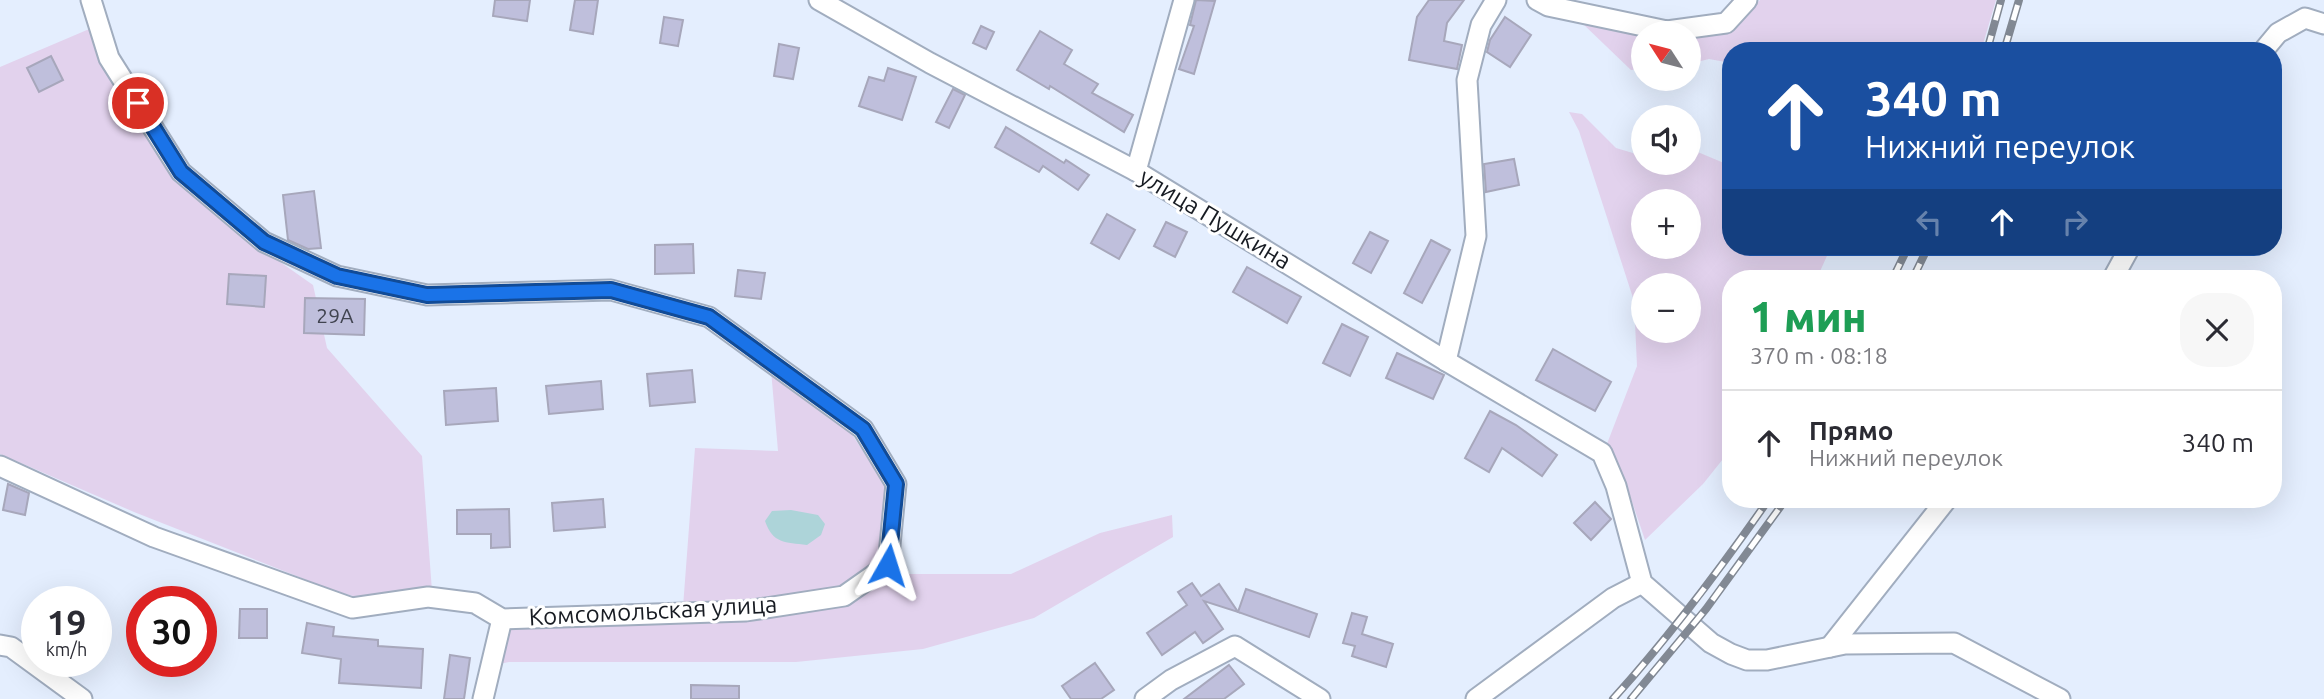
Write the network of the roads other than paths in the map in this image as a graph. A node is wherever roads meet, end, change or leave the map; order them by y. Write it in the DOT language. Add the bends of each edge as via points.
graph roads {
  1 [pos="91,0"];
  2 [pos="819,0"];
  3 [pos="1184,0"];
  4 [pos="1496,0"];
  5 [pos="1537,0"];
  6 [pos="1747,0"];
  7 [pos="2324,24"];
  8 [pos="2271,42"];
  9 [pos="1136,171"];
  10 [pos="1446,361"];
  11 [pos="0,466"];
  12 [pos="1940,508"];
  13 [pos="1643,583"];
  14 [pos="502,619"];
  15 [pos="0,645"];
  16 [pos="1830,647"];
  17 [pos="82,699"];
  18 [pos="483,699"];
  19 [pos="1145,699"];
  20 [pos="1320,699"];
  21 [pos="1476,699"];
  22 [pos="2060,699"];
  1 -- 14 [label="street, Комсомольская улица" via="109,58 181,172 264,242 337,276 427,295 611,290 709,317 863,429 896,484 888,565 845,596 747,611"];
  2 -- 9 [label="street, улица Пушкина"];
  3 -- 9 [label="street"];
  4 -- 10 [label="street" via="1481,25 1467,80 1476,236"];
  5 -- 6 [label="street" via="1667,31 1727,23"];
  7 -- 8 [label="street" via="2305,18"];
  9 -- 10 [label="street, улица Пушкина"];
  10 -- 13 [label="street, улица Пушкина" via="1602,453"];
  11 -- 14 [label="street, Комсомольская улица" via="154,537 352,608 428,597 475,603"];
  12 -- 16 [label="street"];
  13 -- 16 [label="street" via="1711,643 1747,660"];
  13 -- 21 [label="street" via="1613,598"];
  14 -- 18 [label="street"];
  15 -- 17 [label="street" via="11,646"];
  16 -- 22 [label="street" via="1954,643"];
  19 -- 20 [label="street" via="1235,646"];
}
